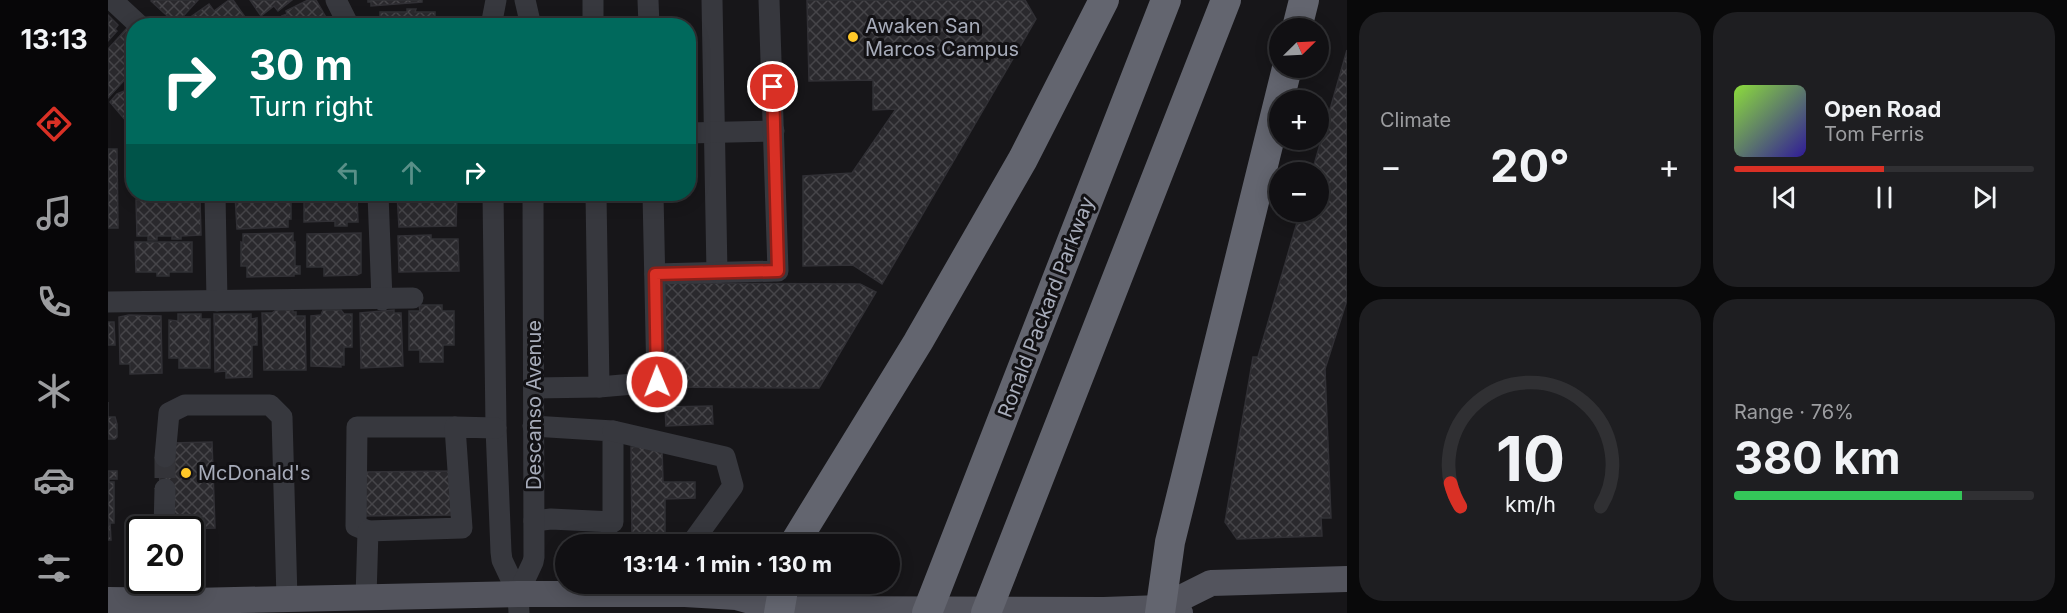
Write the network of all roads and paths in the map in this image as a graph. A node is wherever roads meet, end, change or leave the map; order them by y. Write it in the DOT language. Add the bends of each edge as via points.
graph roads {
  1 [pos="112,0"];
  2 [pos="336,0"];
  3 [pos="496,0"];
  4 [pos="525,0"];
  5 [pos="593,0"];
  6 [pos="648,0"];
  7 [pos="712,0"];
  8 [pos="769,0"];
  9 [pos="1104,0"];
  10 [pos="1166,0"];
  11 [pos="1226,0"];
  12 [pos="1304,0"];
  13 [pos="131,18"];
  14 [pos="345,18"];
  15 [pos="493,18"];
  16 [pos="529,18"];
  17 [pos="593,18"];
  18 [pos="649,18"];
  19 [pos="1300,18"];
  20 [pos="1285,78"];
  21 [pos="774,131"];
  22 [pos="696,133"];
  23 [pos="715,133"];
  24 [pos="215,201"];
  25 [pos="378,201"];
  26 [pos="493,201"];
  27 [pos="533,201"];
  28 [pos="596,201"];
  29 [pos="653,201"];
  30 [pos="717,273"];
  31 [pos="655,274"];
  32 [pos="413,298"];
  33 [pos="382,300"];
  34 [pos="217,301"];
  35 [pos="108,302"];
  36 [pos="599,387"];
  37 [pos="534,388"];
  38 [pos="533,426"];
  39 [pos="455,427"];
  40 [pos="496,428"];
  41 [pos="613,431"];
  42 [pos="165,457"];
  43 [pos="165,489"];
  44 [pos="164,516"];
  45 [pos="534,520"];
  46 [pos="368,531"];
  47 [pos="698,534"];
  48 [pos="800,534"];
  49 [pos="1347,579"];
  50 [pos="634,594"];
  51 [pos="720,594"];
  52 [pos="366,597"];
  53 [pos="287,599"];
  54 [pos="108,600"];
  55 [pos="518,604"];
  56 [pos="778,605"];
  57 [pos="1167,611"];
  58 [pos="927,613"];
  59 [pos="986,613"];
  1 -- 13 [label="street"];
  2 -- 14 [label="street"];
  3 -- 15 [label="street"];
  4 -- 16 [label="street"];
  5 -- 17 [label="street"];
  6 -- 18 [label="street"];
  7 -- 23 [label="street"];
  8 -- 21 [label="street"];
  9 -- 48 [label="highway" via="1023,159 918,342"];
  10 -- 58 [label="highway, Ronald Packard Parkway"];
  11 -- 59 [label="highway"];
  12 -- 19 [label="highway"];
  20 -- 57 [label="highway" via="1170,542"];
  21 -- 23 [label="street"];
  21 -- 30 [label="street" via="778,271"];
  22 -- 23 [label="street"];
  23 -- 30 [label="street"];
  24 -- 34 [label="street"];
  25 -- 33 [label="street"];
  26 -- 40 [label="street"];
  27 -- 37 [label="street, Descanso Avenue"];
  28 -- 36 [label="street"];
  29 -- 31 [label="street"];
  30 -- 31 [label="street"];
  31 -- 36 [label="street" via="657,382"];
  32 -- 33 [label="street"];
  33 -- 34 [label="street"];
  34 -- 35 [label="street"];
  36 -- 37 [label="street"];
  37 -- 38 [label="street, Descanso Avenue"];
  38 -- 41 [label="street"];
  38 -- 45 [label="street, Descanso Avenue"];
  39 -- 40 [label="street"];
  39 -- 46 [label="street" via="462,528"];
  39 -- 46 [label="street" via="357,427 356,526"];
  40 -- 55 [label="street" via="501,552"];
  41 -- 45 [label="street" via="613,522"];
  41 -- 47 [label="street" via="725,458 733,486"];
  42 -- 53 [label="street" via="169,413 185,405 270,405 282,417"];
  43 -- 44 [label="street"];
  45 -- 55 [label="street, Descanso Avenue" via="533,562"];
  46 -- 52 [label="street"];
  49 -- 57 [label="main road" via="1211,583"];
  50 -- 55 [label="main road"];
  51 -- 56 [label="main road"];
  52 -- 53 [label="main road"];
  52 -- 55 [label="main road"];
  53 -- 54 [label="main road"];
  56 -- 57 [label="main road"];
}
